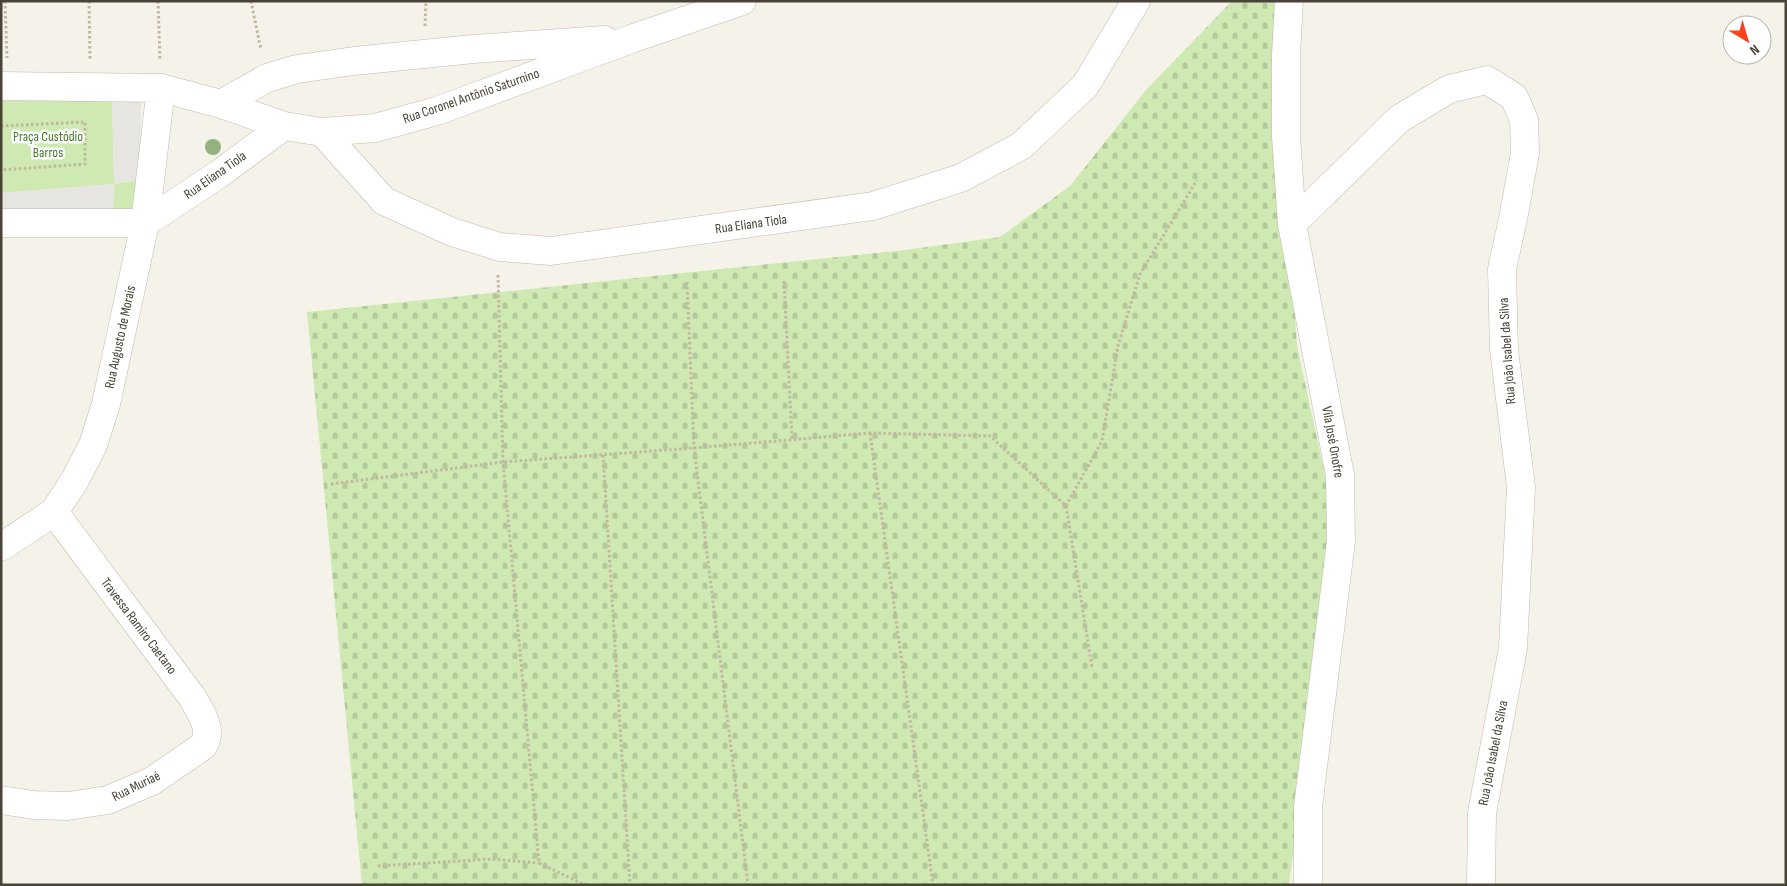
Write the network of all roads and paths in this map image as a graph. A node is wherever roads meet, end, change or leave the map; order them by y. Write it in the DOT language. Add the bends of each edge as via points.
graph roads {
  1 [pos="5,1"];
  2 [pos="89,1"];
  3 [pos="158,1"];
  4 [pos="250,1"];
  5 [pos="742,1"];
  6 [pos="1136,1"];
  7 [pos="1289,1"];
  8 [pos="631,39"];
  9 [pos="267,78"];
  10 [pos="4,86"];
  11 [pos="90,87"];
  12 [pos="161,88"];
  13 [pos="220,104"];
  14 [pos="1,126"];
  15 [pos="284,126"];
  16 [pos="322,132"];
  17 [pos="1,170"];
  18 [pos="1197,180"];
  19 [pos="1,223"];
  20 [pos="145,223"];
  21 [pos="1292,224"];
  22 [pos="500,247"];
  23 [pos="784,281"];
  24 [pos="687,282"];
  25 [pos="870,433"];
  26 [pos="792,439"];
  27 [pos="694,448"];
  28 [pos="603,455"];
  29 [pos="503,462"];
  30 [pos="332,484"];
  31 [pos="1066,506"];
  32 [pos="54,512"];
  33 [pos="1,547"];
  34 [pos="1092,667"];
  35 [pos="204,746"];
  36 [pos="1,800"];
  37 [pos="539,863"];
  38 [pos="378,866"];
  39 [pos="585,885"];
  40 [pos="630,885"];
  41 [pos="748,885"];
  42 [pos="933,885"];
  43 [pos="1308,885"];
  44 [pos="1481,885"];
  1 -- 10 [label="path"];
  2 -- 11 [label="path"];
  3 -- 12 [label="path"];
  4 -- 9 [label="path"];
  5 -- 8 [label="street, Rua Coronel Antônio Saturnino"];
  6 -- 22 [label="street, Rua Eliana Tiola" via="1085,86 1021,146 961,178 873,206 551,251"];
  7 -- 21 [label="street, Vila José Onofre" via="1286,136"];
  8 -- 9 [label="street, Rua Coronel Antônio Saturnino" via="354,61 297,69"];
  8 -- 16 [label="street, Rua Coronel Antônio Saturnino" via="437,112 375,128"];
  9 -- 13 [label="street, Rua Coronel Antônio Saturnino"];
  10 -- 11 [label="street, Rua Coronel Antônio Saturnino"];
  11 -- 12 [label="street, Rua Coronel Antônio Saturnino"];
  12 -- 13 [label="street, Rua Coronel Antônio Saturnino"];
  12 -- 20 [label="street, Rua Augusto de Morais"];
  13 -- 15 [label="street, Rua Coronel Antônio Saturnino"];
  14 -- 17 [label="path" via="85,122 85,164"];
  15 -- 16 [label="street, Rua Coronel Antônio Saturnino"];
  15 -- 20 [label="street, Rua Eliana Tiola"];
  16 -- 22 [label="street, Rua Eliana Tiola" via="384,201 452,232"];
  18 -- 31 [label="path" via="1140,274 1118,346 1102,441"];
  19 -- 20 [label="street"];
  20 -- 32 [label="street, Rua Augusto de Morais" via="106,404 93,445"];
  21 -- 43 [label="street, Vila José Onofre" via="1340,475 1341,541 1308,807"];
  21 -- 44 [label="street, Rua João Isabel da Silva" via="1399,119 1449,89 1487,80 1514,97 1524,120 1525,153 1502,269 1504,350 1521,487 1514,648 1482,813"];
  22 -- 29 [label="path"];
  23 -- 26 [label="path"];
  24 -- 27 [label="path"];
  25 -- 26 [label="path"];
  25 -- 31 [label="path" via="990,436"];
  25 -- 42 [label="path"];
  26 -- 27 [label="path"];
  27 -- 28 [label="path"];
  27 -- 41 [label="path"];
  28 -- 29 [label="path"];
  28 -- 40 [label="path"];
  29 -- 30 [label="path"];
  29 -- 37 [label="path"];
  31 -- 34 [label="path"];
  32 -- 33 [label="street, Rua Augusto de Morais"];
  32 -- 35 [label="street, Travessa Ramiro Caetano" via="192,697 206,724 208,736"];
  35 -- 36 [label="street, Rua Muriaé" via="152,781 108,800 68,806"];
  37 -- 38 [label="path" via="491,859"];
  37 -- 39 [label="path"];
}
